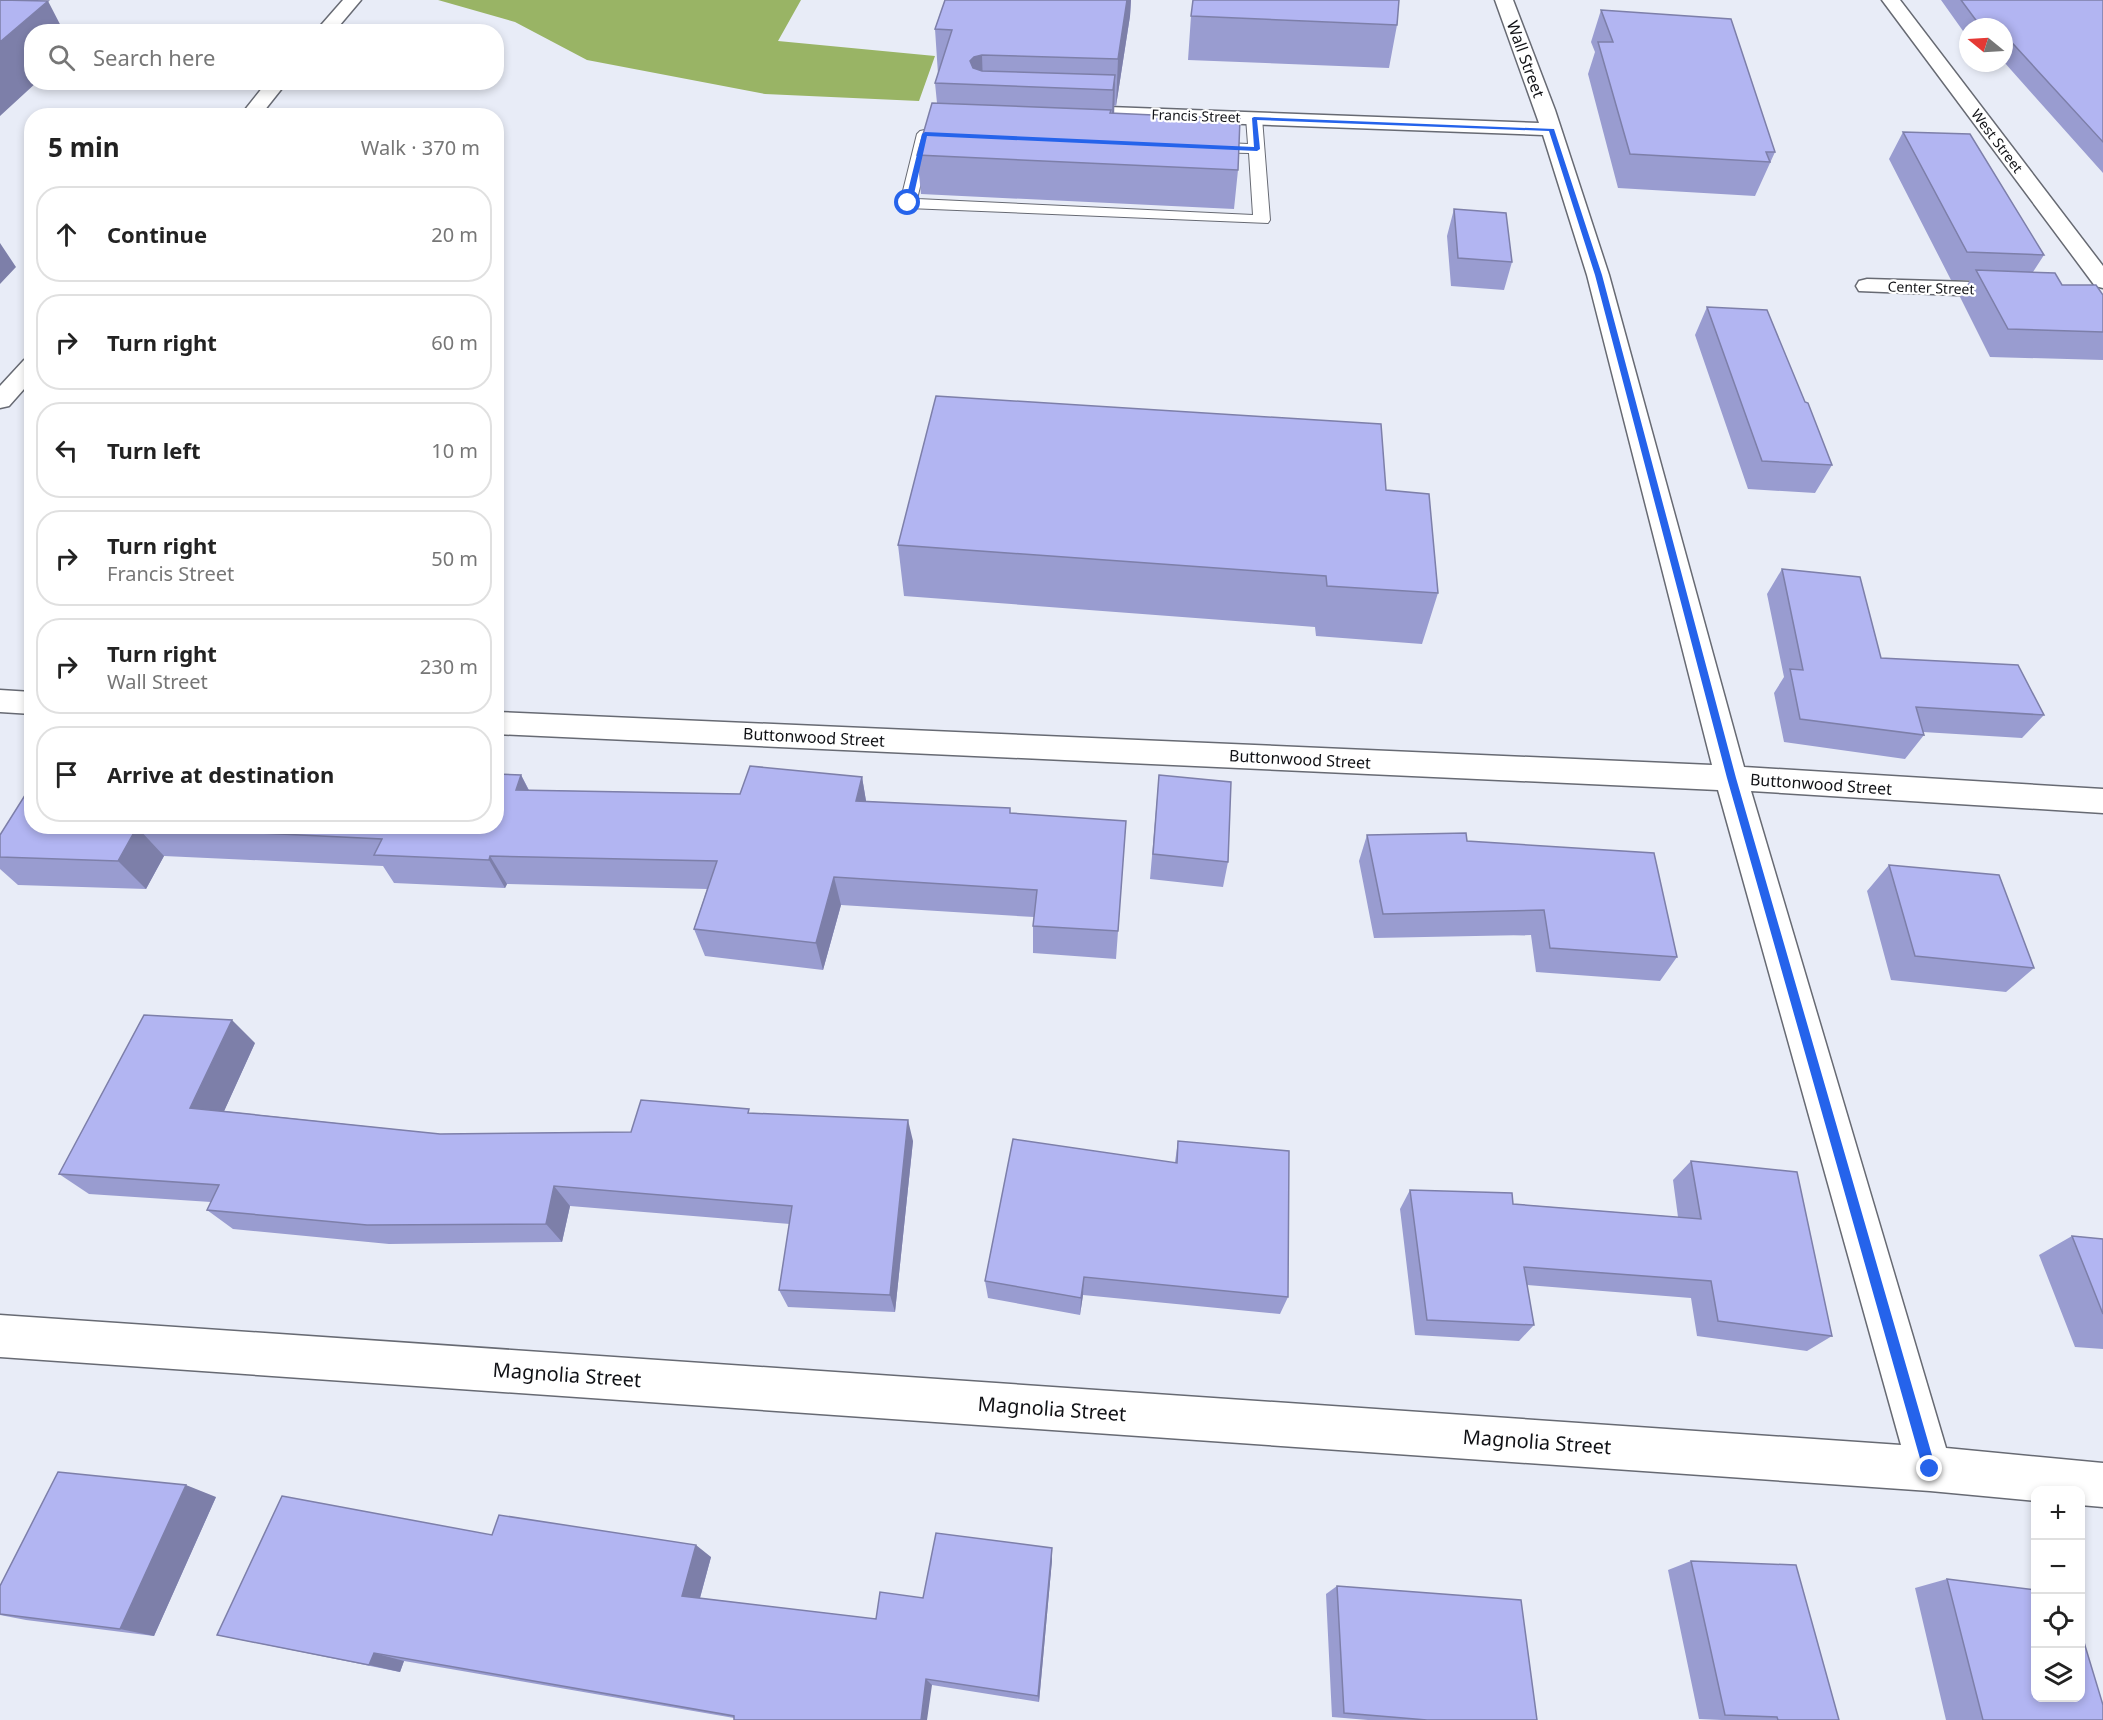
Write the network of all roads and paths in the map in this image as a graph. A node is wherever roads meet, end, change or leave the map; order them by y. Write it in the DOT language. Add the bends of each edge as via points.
graph roads {
  1 [pos="352,0"];
  2 [pos="1504,0"];
  3 [pos="1891,0"];
  4 [pos="331,24"];
  5 [pos="271,90"];
  6 [pos="256,108"];
  7 [pos="1090,112"];
  8 [pos="1254,118"];
  9 [pos="1551,129"];
  10 [pos="949,135"];
  11 [pos="1186,146"];
  12 [pos="1257,149"];
  13 [pos="2103,281"];
  14 [pos="1867,286"];
  15 [pos="2032,291"];
  16 [pos="2079,293"];
  17 [pos="2103,294"];
  18 [pos="24,374"];
  19 [pos="0,401"];
  20 [pos="0,701"];
  21 [pos="24,702"];
  22 [pos="504,723"];
  23 [pos="1731,778"];
  24 [pos="2103,801"];
  25 [pos="0,1336"];
  26 [pos="1930,1469"];
  27 [pos="2103,1485"];
  1 -- 4 [label="street"];
  2 -- 9 [label="street, Wall Street"];
  3 -- 13 [label="street, West Street"];
  5 -- 6 [label="street"];
  7 -- 8 [label="street, Francis Street"];
  8 -- 9 [label="street, Francis Street"];
  8 -- 12 [label="lane"];
  9 -- 23 [label="street, Wall Street" via="1598,275"];
  10 -- 12 [label="lane" via="925,134 908,203 1262,220"];
  11 -- 12 [label="lane"];
  14 -- 15 [label="street, Center Street"];
  16 -- 17 [label="street"];
  18 -- 19 [label="street"];
  20 -- 21 [label="street"];
  22 -- 23 [label="street, Buttonwood Street"];
  23 -- 24 [label="street, Buttonwood Street"];
  23 -- 26 [label="street, Wall Street"];
  25 -- 26 [label="street, Magnolia Street"];
  26 -- 27 [label="street, Magnolia Street"];
}
